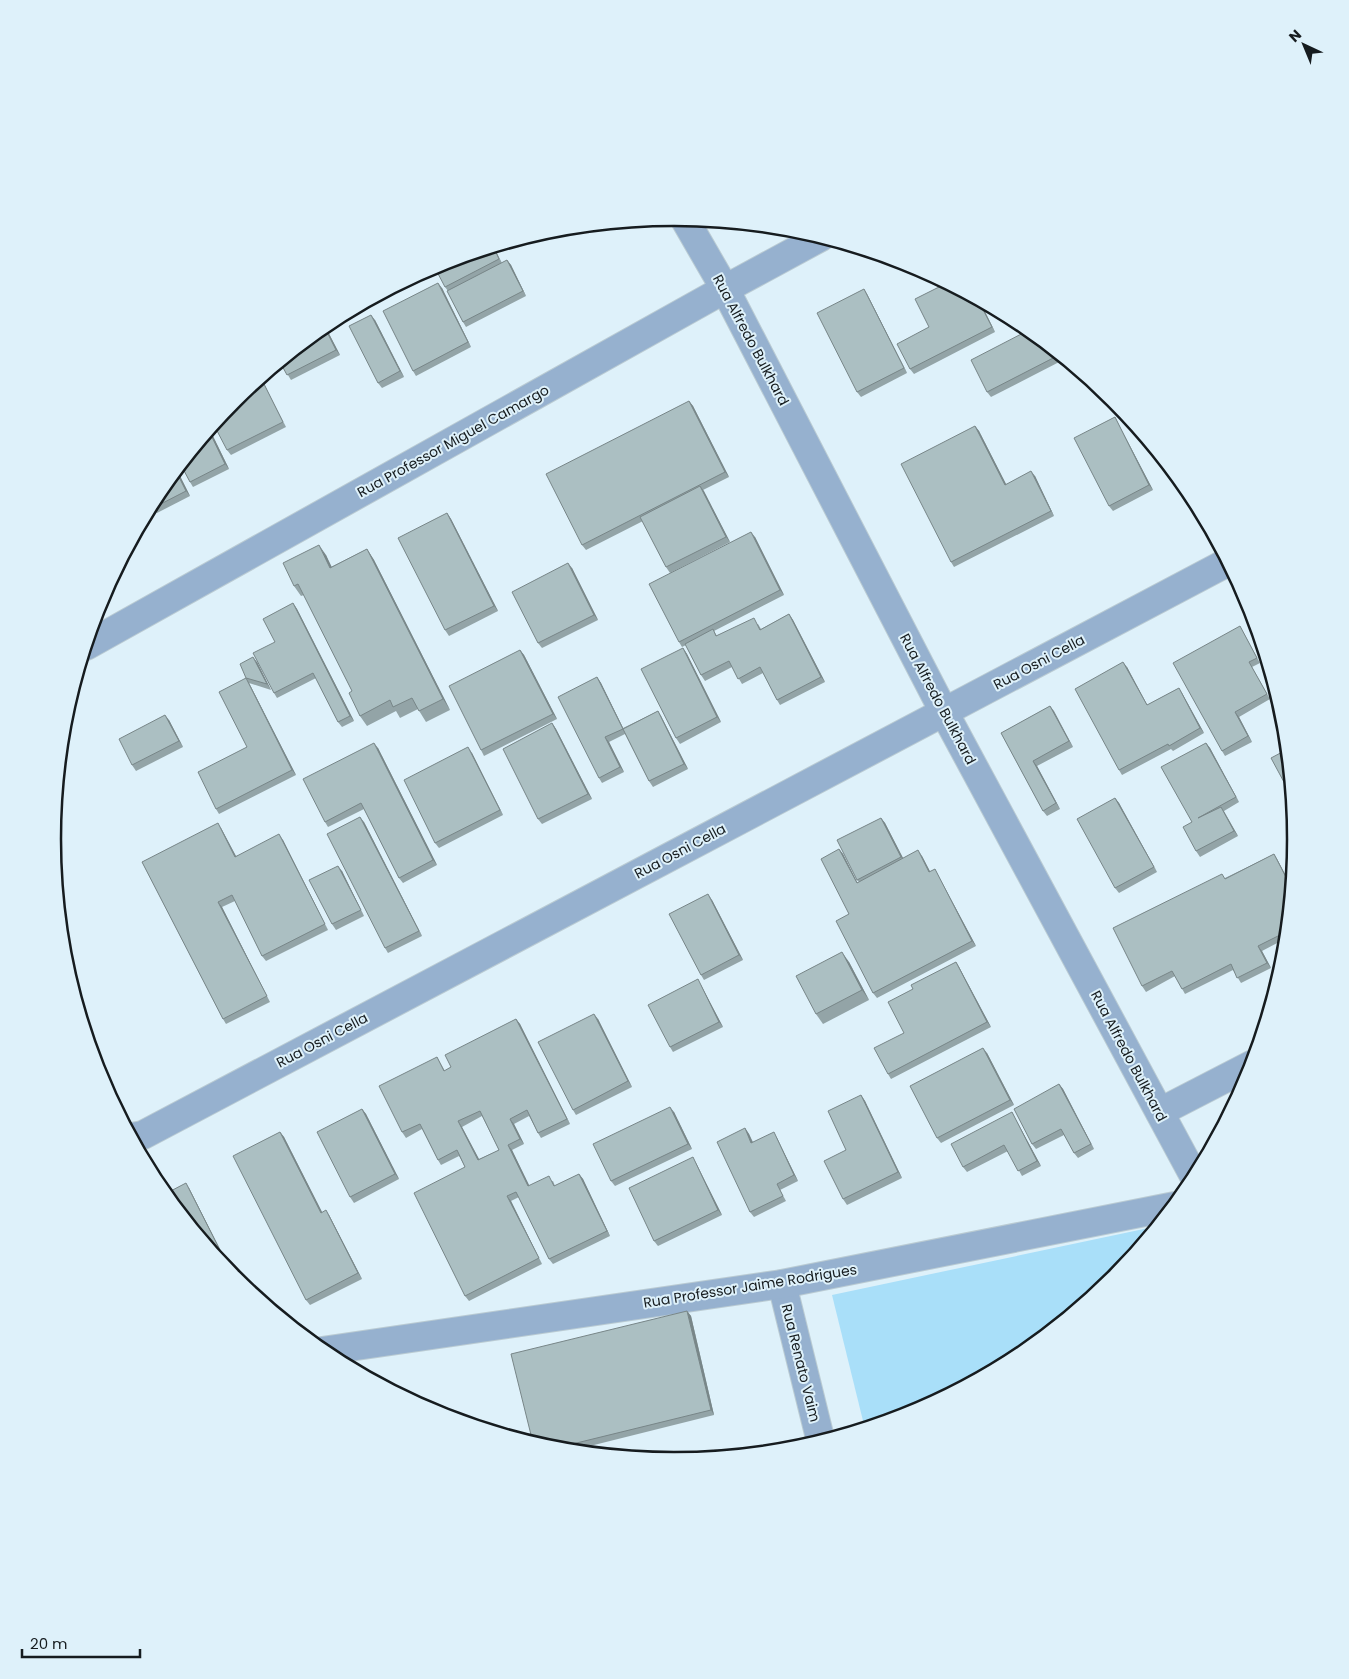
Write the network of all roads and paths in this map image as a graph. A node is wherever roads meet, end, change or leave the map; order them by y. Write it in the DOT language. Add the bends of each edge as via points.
graph roads {
  1 [pos="689,227"];
  2 [pos="812,242"];
  3 [pos="725,289"];
  4 [pos="1223,565"];
  5 [pos="94,641"];
  6 [pos="944,712"];
  7 [pos="1243,1069"];
  8 [pos="1160,1112"];
  9 [pos="137,1136"];
  10 [pos="1191,1170"];
  11 [pos="1164,1208"];
  12 [pos="782,1284"];
  13 [pos="334,1349"];
  14 [pos="819,1435"];
  1 -- 3 [label="street, Rua Alfredo Bulkhard"];
  2 -- 3 [label="street, Rua Professor Miguel Camargo"];
  3 -- 5 [label="street, Rua Professor Miguel Camargo"];
  3 -- 6 [label="street, Rua Alfredo Bulkhard"];
  4 -- 6 [label="street, Rua Osni Cella"];
  6 -- 8 [label="street, Rua Alfredo Bulkhard"];
  6 -- 9 [label="street, Rua Osni Cella"];
  7 -- 8 [label="street"];
  8 -- 10 [label="street, Rua Alfredo Bulkhard"];
  11 -- 12 [label="street, Rua Professor Jaime Rodrigues"];
  12 -- 13 [label="street, Rua Professor Jaime Rodrigues"];
  12 -- 14 [label="street, Rua Renato Vaim"];
}
